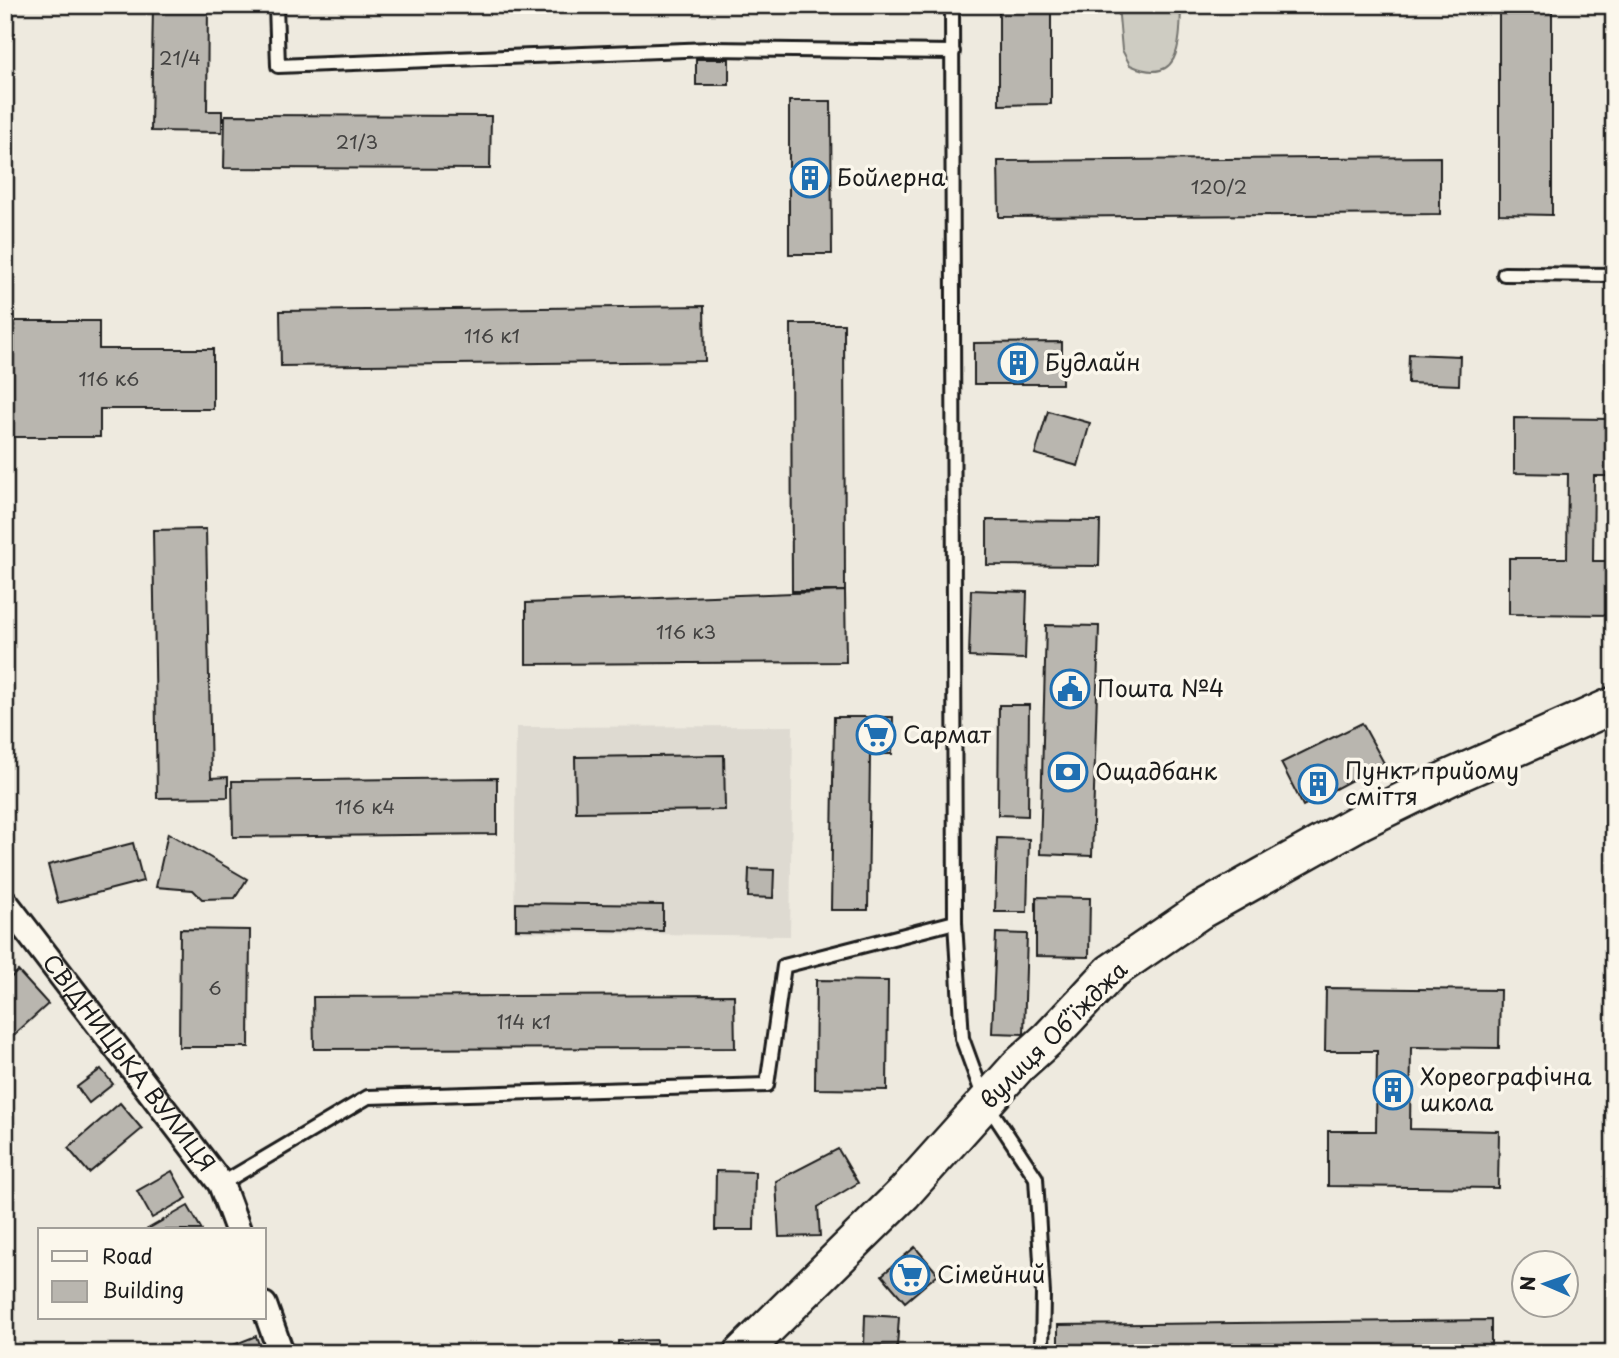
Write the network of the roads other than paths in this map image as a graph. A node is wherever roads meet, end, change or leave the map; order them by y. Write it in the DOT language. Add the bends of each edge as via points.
graph roads {
  1 [pos="276,5"];
  2 [pos="952,5"];
  3 [pos="953,52"];
  4 [pos="1504,274"];
  5 [pos="1614,275"];
  6 [pos="1614,705"];
  7 [pos="5,902"];
  8 [pos="955,922"];
  9 [pos="985,1101"];
  10 [pos="221,1184"];
  11 [pos="237,1228"];
  12 [pos="266,1311"];
  13 [pos="281,1353"];
  14 [pos="742,1353"];
  15 [pos="1042,1353"];
  1 -- 3 [label="lane" via="278,66 710,49"];
  2 -- 3 [label="lane"];
  3 -- 8 [label="lane"];
  4 -- 5 [label="lane"];
  6 -- 9 [label="street, вулиця Обʼїжджа" via="1361,821 1200,911 1111,972"];
  7 -- 10 [label="street, СВІДНИЦЬКА ВУЛИЦЯ"];
  8 -- 9 [label="lane" via="962,1038"];
  8 -- 10 [label="lane" via="784,966 767,1086 368,1097"];
  9 -- 14 [label="street, вулиця Обʼїжджа" via="904,1193"];
  9 -- 15 [label="lane" via="1036,1178"];
  10 -- 11 [label="street, СВІДНИЦЬКА ВУЛИЦЯ"];
  12 -- 13 [label="street"];
}
